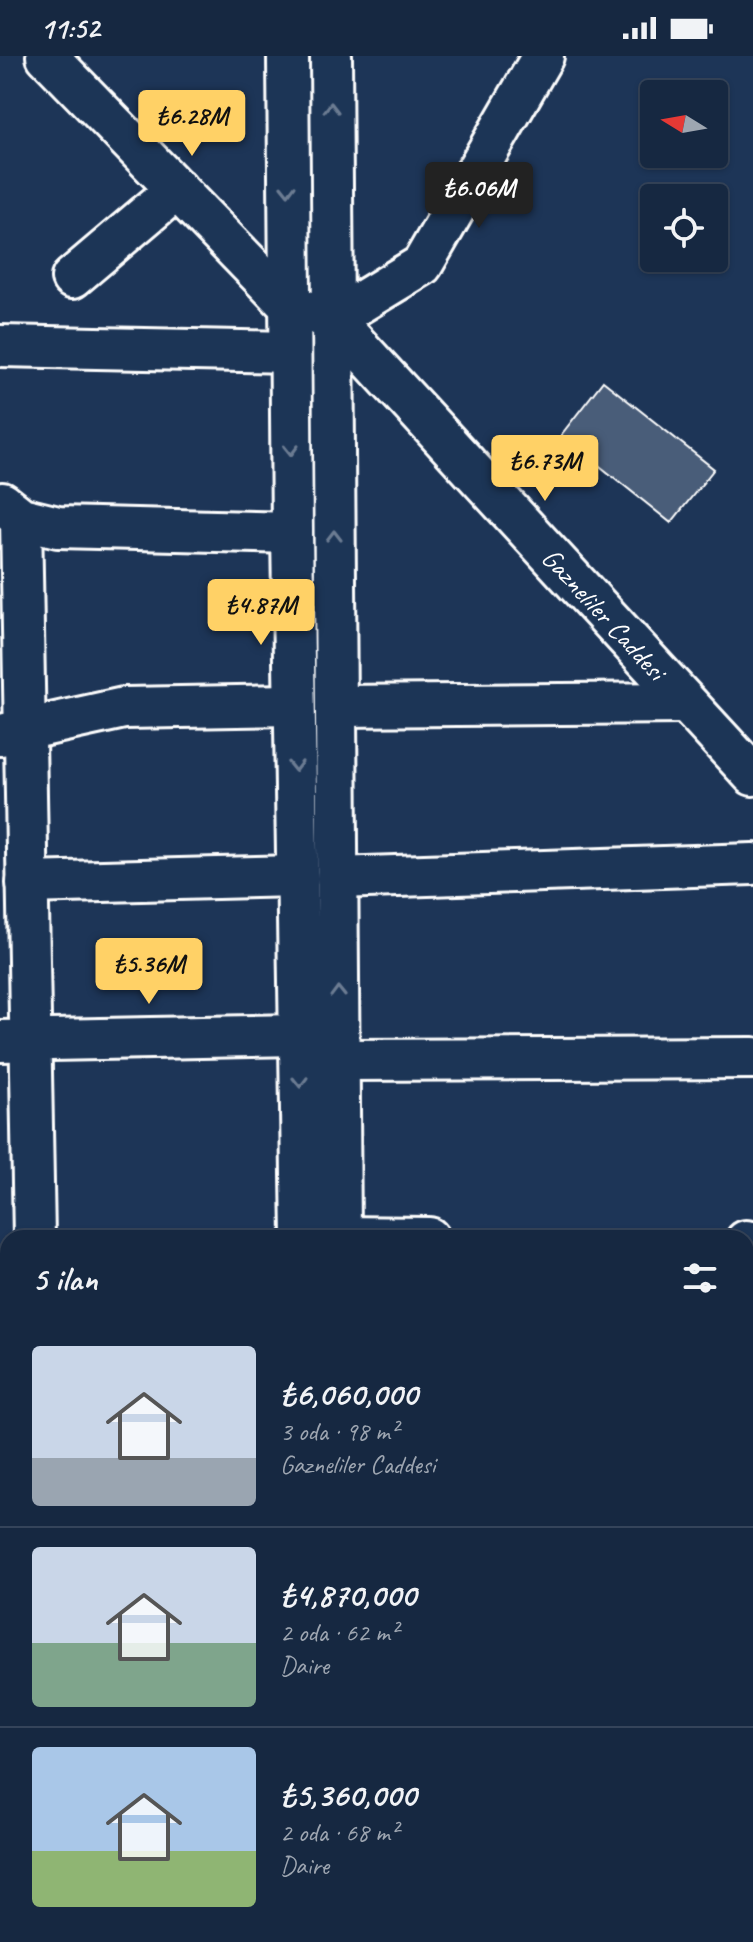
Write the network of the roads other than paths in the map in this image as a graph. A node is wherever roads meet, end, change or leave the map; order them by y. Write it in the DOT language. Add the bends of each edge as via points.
graph roads {
  1 [pos="288,56"];
  2 [pos="331,56"];
  3 [pos="543,56"];
  4 [pos="61,63"];
  5 [pos="177,189"];
  6 [pos="72,278"];
  7 [pos="290,306"];
  8 [pos="333,319"];
  9 [pos="0,346"];
  10 [pos="290,352"];
  11 [pos="10,509"];
  12 [pos="292,533"];
  13 [pos="686,703"];
  14 [pos="294,705"];
  15 [pos="336,706"];
  16 [pos="12,732"];
  17 [pos="753,775"];
  18 [pos="753,864"];
  19 [pos="297,876"];
  20 [pos="337,878"];
  21 [pos="27,883"];
  22 [pos="299,1035"];
  23 [pos="15,1040"];
  24 [pos="753,1058"];
  25 [pos="339,1060"];
  26 [pos="33,1230"];
  27 [pos="303,1230"];
  28 [pos="340,1230"];
  1 -- 7 [label="street, one-way"];
  8 -- 2 [label="street, one-way"];
  3 -- 8 [label="street" via="422,265"];
  4 -- 5 [label="street"];
  5 -- 6 [label="street"];
  5 -- 7 [label="street"];
  7 -- 8 [label="street"];
  7 -- 10 [label="street"];
  8 -- 13 [label="street, Gazneliler Caddesi"];
  15 -- 8 [label="street, one-way"];
  9 -- 10 [label="street"];
  10 -- 12 [label="street, one-way"];
  11 -- 12 [label="street" via="58,527"];
  11 -- 16 [label="street"];
  12 -- 14 [label="street"];
  13 -- 15 [label="street"];
  13 -- 17 [label="street, Gazneliler Caddesi"];
  14 -- 16 [label="street" via="124,708"];
  14 -- 19 [label="street, one-way"];
  15 -- 20 [label="street"];
  16 -- 21 [label="street"];
  18 -- 20 [label="street"];
  19 -- 21 [label="street"];
  19 -- 22 [label="street"];
  25 -- 20 [label="street, one-way"];
  21 -- 23 [label="street"];
  22 -- 23 [label="street"];
  22 -- 27 [label="street, one-way"];
  23 -- 26 [label="street"];
  24 -- 25 [label="street"];
  25 -- 28 [label="street"];
}
